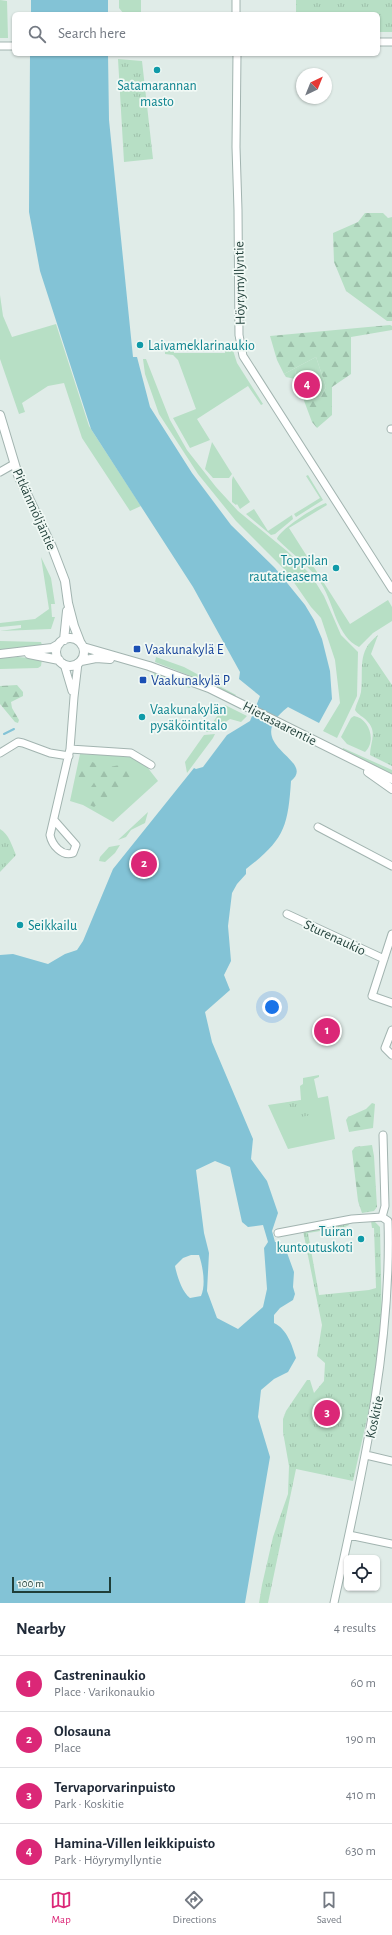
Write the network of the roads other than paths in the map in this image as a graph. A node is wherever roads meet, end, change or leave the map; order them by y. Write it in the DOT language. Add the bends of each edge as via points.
graph roads {
  1 [pos="236,0"];
  2 [pos="236,12"];
  3 [pos="380,42"];
  4 [pos="392,42"];
  5 [pos="0,46"];
  6 [pos="12,46"];
  7 [pos="237,56"];
  8 [pos="0,415"];
  9 [pos="14,464"];
  10 [pos="0,472"];
  11 [pos="392,589"];
  12 [pos="68,602"];
  13 [pos="62,642"];
  14 [pos="82,646"];
  15 [pos="13,652"];
  16 [pos="0,654"];
  17 [pos="123,660"];
  18 [pos="62,662"];
  19 [pos="80,662"];
  20 [pos="74,697"];
  21 [pos="69,752"];
  22 [pos="0,753"];
  23 [pos="346,758"];
  24 [pos="151,765"];
  25 [pos="392,780"];
  26 [pos="392,789"];
  27 [pos="54,820"];
  28 [pos="318,827"];
  29 [pos="392,866"];
  30 [pos="287,914"];
  31 [pos="392,934"];
  32 [pos="384,959"];
  33 [pos="392,1003"];
  34 [pos="392,1030"];
  35 [pos="392,1055"];
  36 [pos="383,1135"];
  37 [pos="382,1217"];
  38 [pos="278,1233"];
  39 [pos="366,1455"];
  40 [pos="392,1461"];
  41 [pos="349,1535"];
  42 [pos="392,1544"];
  43 [pos="334,1603"];
  1 -- 2 [label="street"];
  3 -- 4 [label="street"];
  5 -- 6 [label="street"];
  7 -- 11 [label="street, Höyrymyllyntie" via="239,328 243,356"];
  8 -- 9 [label="street, Pitkänmöljäntie"];
  9 -- 10 [label="street"];
  9 -- 12 [label="street, Pitkänmöljäntie" via="52,547 65,581"];
  12 -- 13 [label="street, Pitkänmöljäntie"];
  12 -- 14 [label="street, Pitkänmöljäntie" via="76,634"];
  13 -- 14 [label="street" via="72,639"];
  13 -- 15 [label="street" via="52,648"];
  13 -- 18 [label="street" via="57,651"];
  14 -- 17 [label="street, Hietasaarentie"];
  14 -- 19 [label="street" via="84,654"];
  15 -- 16 [label="street"];
  15 -- 18 [label="street" via="44,656"];
  17 -- 19 [label="street, Hietasaarentie" via="96,658"];
  17 -- 23 [label="street, Hietasaarentie" via="176,675 242,704"];
  18 -- 19 [label="street" via="72,666"];
  18 -- 20 [label="street"];
  19 -- 20 [label="street"];
  20 -- 21 [label="street"];
  21 -- 22 [label="street" via="50,753 18,742"];
  21 -- 24 [label="street" via="131,753"];
  21 -- 27 [label="street"];
  23 -- 25 [label="street, Hietasaarentie"];
  23 -- 26 [label="street, Hietasaarentie"];
  27 -- 27 [label="street" via="50,835 54,846 64,852 73,853 76,845 74,841"];
  28 -- 29 [label="street"];
  30 -- 32 [label="street, Sturenaukio"];
  31 -- 32 [label="street"];
  32 -- 33 [label="street" via="372,996"];
  34 -- 35 [label="street" via="385,1048"];
  36 -- 37 [label="street, Koskitie" via="385,1206"];
  37 -- 38 [label="street" via="352,1219"];
  37 -- 39 [label="street, Koskitie" via="388,1221 389,1331"];
  39 -- 40 [label="street"];
  39 -- 41 [label="street, Koskitie"];
  41 -- 42 [label="street"];
  41 -- 43 [label="street, Koskitie"];
}
